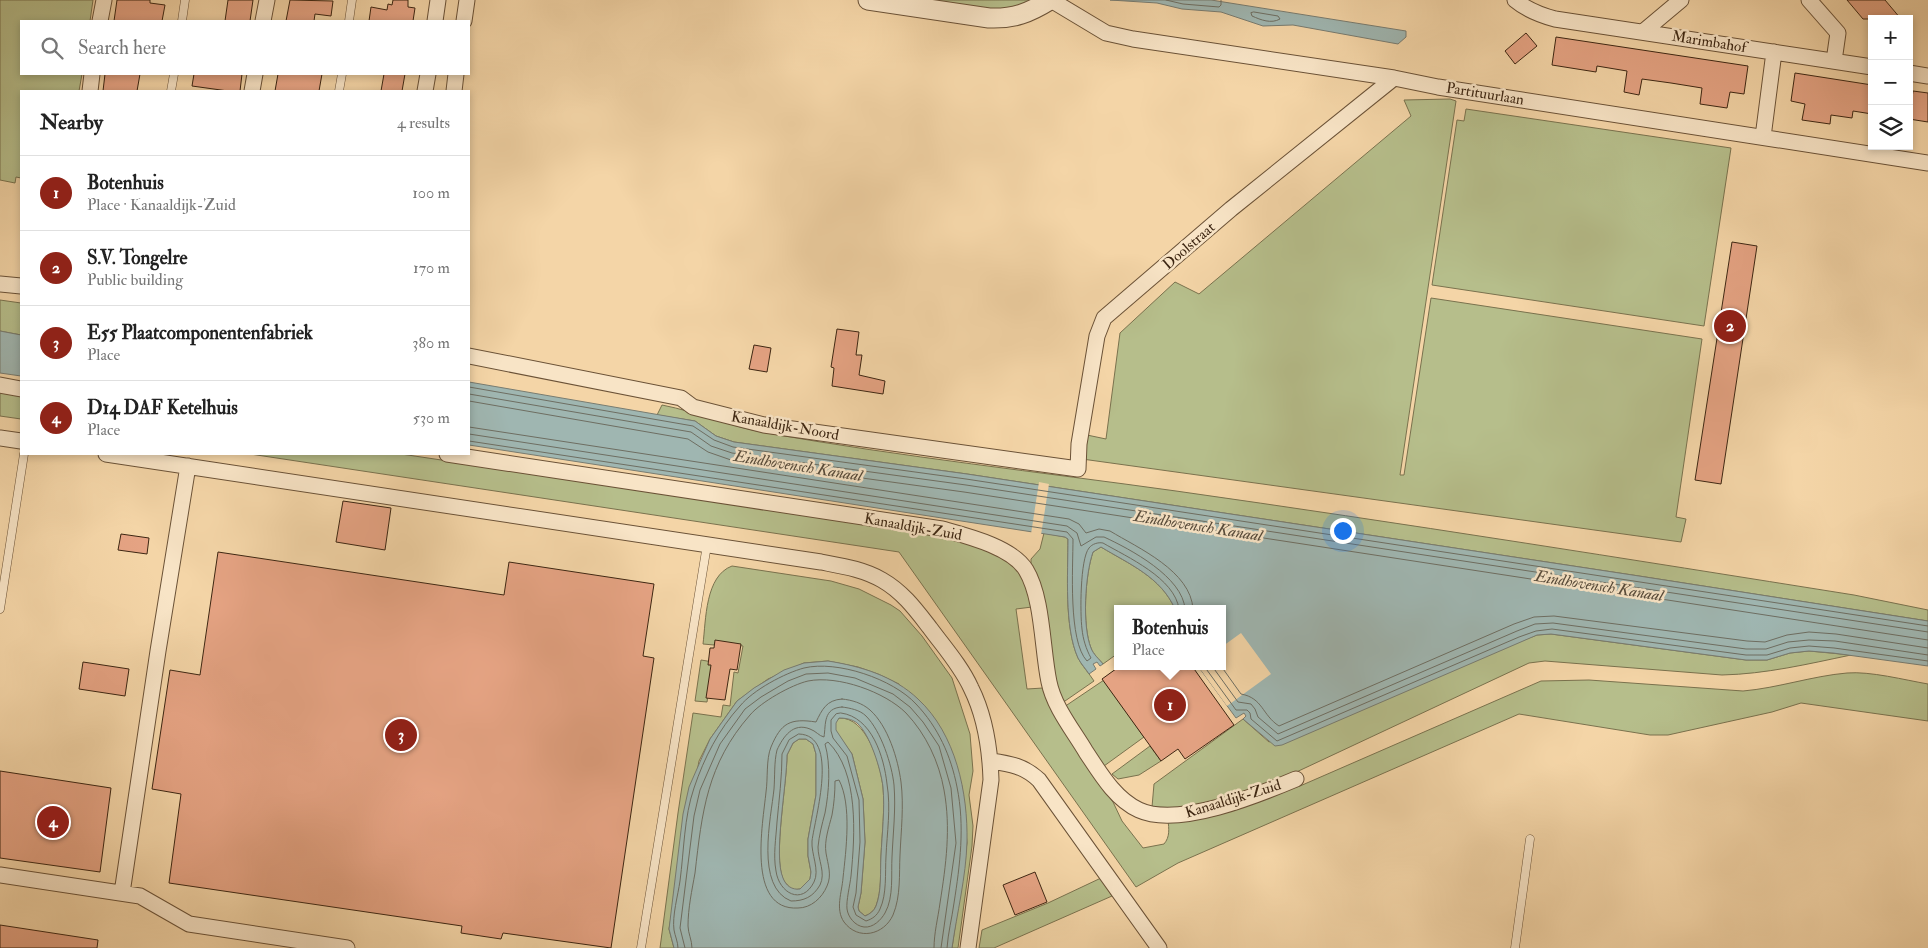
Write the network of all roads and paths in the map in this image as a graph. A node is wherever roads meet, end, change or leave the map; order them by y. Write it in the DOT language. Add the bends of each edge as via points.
graph roads {
  1 [pos="104,0"];
  2 [pos="185,0"];
  3 [pos="267,0"];
  4 [pos="352,0"];
  5 [pos="438,0"];
  6 [pos="467,0"];
  7 [pos="868,0"];
  8 [pos="1051,0"];
  9 [pos="1515,0"];
  10 [pos="1681,0"];
  11 [pos="1809,0"];
  12 [pos="100,20"];
  13 [pos="182,20"];
  14 [pos="263,20"];
  15 [pos="349,20"];
  16 [pos="435,20"];
  17 [pos="464,20"];
  18 [pos="1644,32"];
  19 [pos="1774,52"];
  20 [pos="1834,60"];
  21 [pos="1868,66"];
  22 [pos="1913,74"];
  23 [pos="92,75"];
  24 [pos="174,75"];
  25 [pos="255,75"];
  26 [pos="342,75"];
  27 [pos="428,75"];
  28 [pos="456,75"];
  29 [pos="1928,76"];
  30 [pos="1394,78"];
  31 [pos="90,90"];
  32 [pos="171,90"];
  33 [pos="252,90"];
  34 [pos="339,90"];
  35 [pos="425,90"];
  36 [pos="454,90"];
  37 [pos="1763,137"];
  38 [pos="1928,163"];
  39 [pos="0,284"];
  40 [pos="20,286"];
  41 [pos="470,356"];
  42 [pos="0,385"];
  43 [pos="20,389"];
  44 [pos="0,438"];
  45 [pos="20,441"];
  46 [pos="24,455"];
  47 [pos="113,455"];
  48 [pos="454,455"];
  49 [pos="188,466"];
  50 [pos="1078,469"];
  51 [pos="707,545"];
  52 [pos="0,609"];
  53 [pos="991,761"];
  54 [pos="1296,779"];
  55 [pos="1530,839"];
  56 [pos="0,875"];
  57 [pos="122,893"];
  58 [pos="347,948"];
  59 [pos="641,948"];
  60 [pos="968,948"];
  61 [pos="1159,948"];
  62 [pos="1516,948"];
  1 -- 12 [label="street"];
  2 -- 13 [label="lane"];
  3 -- 14 [label="street"];
  4 -- 15 [label="lane"];
  5 -- 16 [label="street"];
  6 -- 17 [label="street"];
  7 -- 8 [label="street, Partituurlaan" via="1006,19"];
  8 -- 30 [label="street, Partituurlaan" via="1106,33"];
  9 -- 18 [label="street, Marimbahof" via="1523,7 1555,19"];
  10 -- 18 [label="street, Marimbahof"];
  11 -- 20 [label="street" via="1838,33"];
  18 -- 19 [label="street, Marimbahof"];
  19 -- 20 [label="street, Marimbahof"];
  19 -- 37 [label="street"];
  20 -- 21 [label="street, Marimbahof"];
  22 -- 29 [label="street"];
  23 -- 31 [label="street"];
  24 -- 32 [label="lane"];
  25 -- 33 [label="street"];
  26 -- 34 [label="lane"];
  27 -- 35 [label="street"];
  28 -- 36 [label="street"];
  30 -- 37 [label="street, Partituurlaan"];
  30 -- 50 [label="street, Doolstraat" via="1231,209 1104,318 1097,336 1079,444"];
  37 -- 38 [label="street, Partituurlaan"];
  39 -- 40 [label="street"];
  41 -- 50 [label="street, Kanaaldijk-Noord" via="681,398 693,407 764,425"];
  42 -- 43 [label="street"];
  44 -- 45 [label="street"];
  46 -- 52 [label="lane"];
  47 -- 49 [label="street"];
  48 -- 54 [label="street, Kanaaldijk-Zuid" via="942,530 996,546 1026,570 1037,602 1049,684 1059,708 1101,774 1120,797 1139,810 1158,816 1184,815"];
  49 -- 51 [label="street"];
  49 -- 57 [label="street"];
  51 -- 53 [label="street" via="852,568 884,581 907,598 971,687 987,736"];
  51 -- 59 [label="lane"];
  53 -- 60 [label="street" via="988,815"];
  53 -- 61 [label="street" via="1028,770 1039,780"];
  55 -- 62 [label="lane"];
  56 -- 57 [label="street"];
  57 -- 58 [label="street" via="140,896 189,924"];
}
